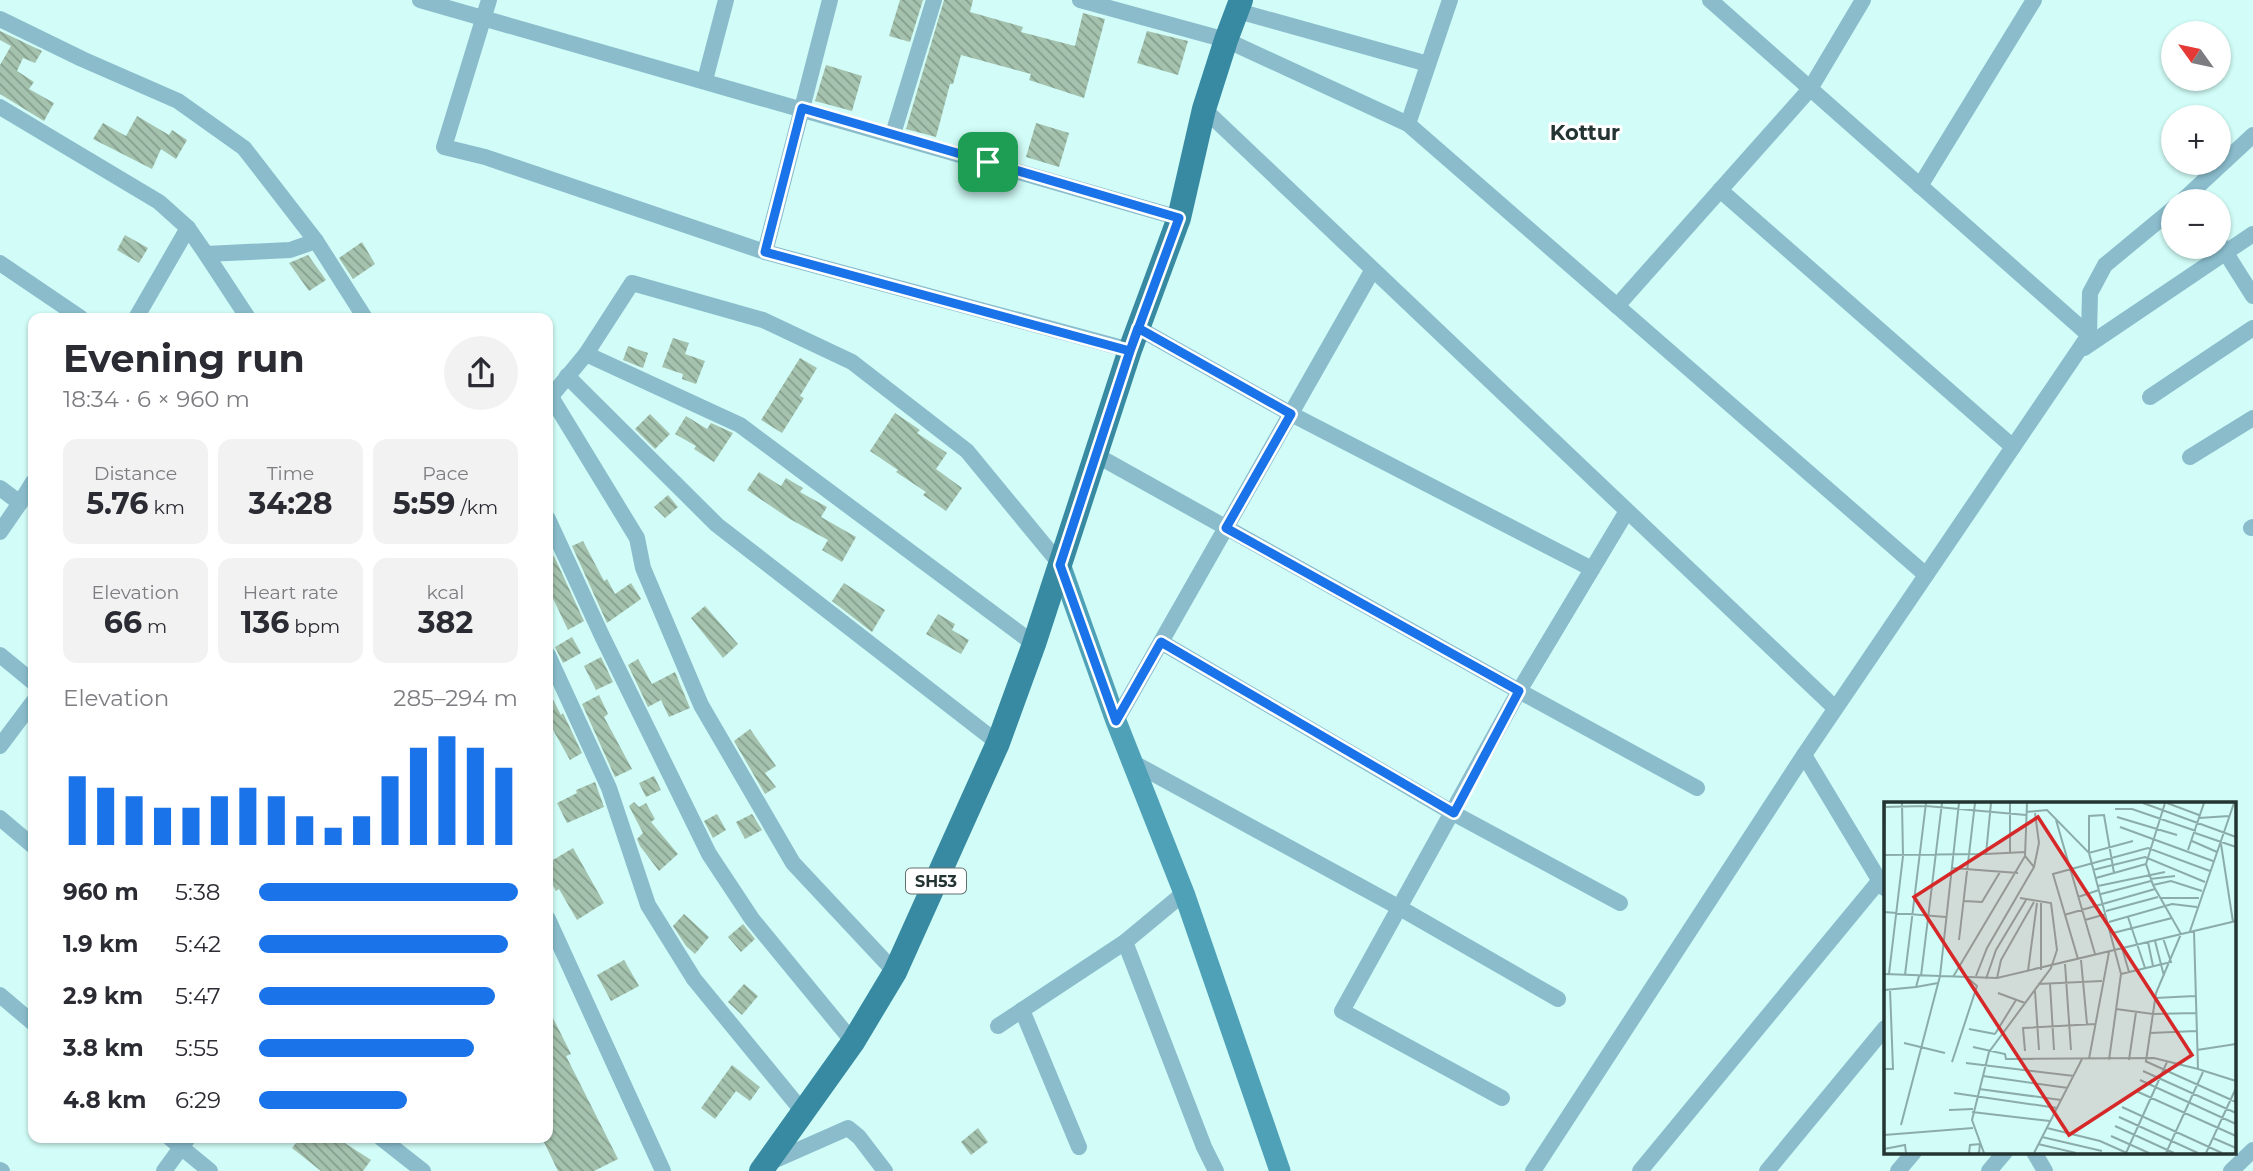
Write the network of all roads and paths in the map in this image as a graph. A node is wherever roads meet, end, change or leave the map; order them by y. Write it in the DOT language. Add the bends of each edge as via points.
graph roads {
  1 [pos="420,0"];
  2 [pos="489,0"];
  3 [pos="726,0"];
  4 [pos="830,0"];
  5 [pos="934,0"];
  6 [pos="1080,0"];
  7 [pos="1450,0"];
  8 [pos="1863,0"];
  9 [pos="2034,0"];
  10 [pos="1711,1"];
  11 [pos="1099,2"];
  12 [pos="1239,5"];
  13 [pos="484,17"];
  14 [pos="0,19"];
  15 [pos="1226,40"];
  16 [pos="1429,64"];
  17 [pos="705,80"];
  18 [pos="1810,89"];
  19 [pos="0,107"];
  20 [pos="802,108"];
  21 [pos="1204,109"];
  22 [pos="1408,124"];
  23 [pos="893,134"];
  24 [pos="2253,135"];
  25 [pos="1920,186"];
  26 [pos="2198,189"];
  27 [pos="1720,190"];
  28 [pos="1179,218"];
  29 [pos="2161,219"];
  30 [pos="188,228"];
  31 [pos="2253,234"];
  32 [pos="316,242"];
  33 [pos="2231,243"];
  34 [pos="765,252"];
  35 [pos="206,254"];
  36 [pos="2205,259"];
  37 [pos="2230,259"];
  38 [pos="0,263"];
  39 [pos="1372,271"];
  40 [pos="2253,296"];
  41 [pos="1616,306"];
  42 [pos="74,313"];
  43 [pos="139,313"];
  44 [pos="245,313"];
  45 [pos="362,313"];
  46 [pos="2253,328"];
  47 [pos="2089,335"];
  48 [pos="1134,340"];
  49 [pos="2077,352"];
  50 [pos="586,354"];
  51 [pos="567,376"];
  52 [pos="553,395"];
  53 [pos="2150,397"];
  54 [pos="553,404"];
  55 [pos="1291,414"];
  56 [pos="2253,418"];
  57 [pos="2013,447"];
  58 [pos="1096,455"];
  59 [pos="2190,457"];
  60 [pos="0,488"];
  61 [pos="28,490"];
  62 [pos="20,503"];
  63 [pos="1627,511"];
  64 [pos="1226,528"];
  65 [pos="553,530"];
  66 [pos="0,532"];
  67 [pos="1060,565"];
  68 [pos="1592,569"];
  69 [pos="1926,575"];
  70 [pos="1161,642"];
  71 [pos="1034,644"];
  72 [pos="0,655"];
  73 [pos="553,666"];
  74 [pos="28,678"];
  75 [pos="1519,691"];
  76 [pos="1835,708"];
  77 [pos="28,709"];
  78 [pos="1116,721"];
  79 [pos="998,743"];
  80 [pos="0,746"];
  81 [pos="1804,754"];
  82 [pos="1132,762"];
  83 [pos="1697,788"];
  84 [pos="1454,813"];
  85 [pos="0,818"];
  86 [pos="28,842"];
  87 [pos="1883,885"];
  88 [pos="1184,893"];
  89 [pos="1620,902"];
  90 [pos="1400,908"];
  91 [pos="553,930"];
  92 [pos="1125,942"];
  93 [pos="895,972"];
  94 [pos="0,995"];
  95 [pos="1558,999"];
  96 [pos="1022,1010"];
  97 [pos="28,1019"];
  98 [pos="998,1026"];
  99 [pos="1884,1029"];
  100 [pos="853,1042"];
  101 [pos="1502,1098"];
  102 [pos="803,1112"];
  103 [pos="179,1143"];
  104 [pos="182,1143"];
  105 [pos="387,1143"];
  106 [pos="1079,1147"];
  107 [pos="2253,1150"];
  108 [pos="1912,1154"];
  109 [pos="2003,1154"];
  110 [pos="2035,1154"];
  111 [pos="764,1168"];
  112 [pos="163,1171"];
  113 [pos="210,1171"];
  114 [pos="423,1171"];
  115 [pos="663,1171"];
  116 [pos="886,1171"];
  117 [pos="1216,1171"];
  118 [pos="1280,1171"];
  119 [pos="1533,1171"];
  120 [pos="1640,1171"];
  121 [pos="1767,1171"];
  122 [pos="1898,1171"];
  123 [pos="1989,1171"];
  124 [pos="2045,1171"];
  125 [pos="2231,1171"];
  1 -- 13 [label="street"];
  2 -- 13 [label="street"];
  3 -- 17 [label="street"];
  4 -- 20 [label="street"];
  5 -- 23 [label="street"];
  6 -- 11 [label="street"];
  7 -- 16 [label="street"];
  8 -- 18 [label="street"];
  9 -- 25 [label="street"];
  10 -- 18 [label="street"];
  11 -- 15 [label="street"];
  12 -- 15 [label="main road, SH53"];
  12 -- 16 [label="street"];
  13 -- 17 [label="street"];
  13 -- 34 [label="street" via="444,147"];
  14 -- 32 [label="street" via="178,101 244,148"];
  15 -- 21 [label="main road, SH53"];
  15 -- 22 [label="street"];
  16 -- 22 [label="street"];
  17 -- 20 [label="street"];
  18 -- 25 [label="street"];
  18 -- 27 [label="street"];
  19 -- 30 [label="street" via="159,202"];
  20 -- 23 [label="street"];
  20 -- 34 [label="street"];
  21 -- 28 [label="main road, SH53"];
  21 -- 39 [label="street"];
  22 -- 41 [label="street"];
  23 -- 28 [label="street"];
  24 -- 26 [label="street"];
  25 -- 47 [label="street"];
  27 -- 41 [label="street"];
  27 -- 57 [label="street"];
  28 -- 48 [label="main road, SH53"];
  29 -- 47 [label="street" via="2105,265 2090,293"];
  30 -- 35 [label="street"];
  30 -- 43 [label="street"];
  31 -- 33 [label="street"];
  32 -- 35 [label="street" via="290,250"];
  32 -- 45 [label="street"];
  34 -- 48 [label="street"];
  35 -- 44 [label="street"];
  36 -- 49 [label="street"];
  37 -- 40 [label="street"];
  38 -- 42 [label="street"];
  39 -- 55 [label="street"];
  39 -- 63 [label="street"];
  41 -- 69 [label="street"];
  46 -- 53 [label="street"];
  47 -- 49 [label="street"];
  48 -- 55 [label="street"];
  48 -- 58 [label="main road, SH53"];
  49 -- 57 [label="street"];
  50 -- 51 [label="street"];
  50 -- 67 [label="street" via="632,283 763,320 852,362 967,451"];
  50 -- 71 [label="street" via="740,425"];
  51 -- 52 [label="street"];
  51 -- 79 [label="street" via="717,525"];
  54 -- 93 [label="street" via="637,538 643,568 701,705 793,863"];
  55 -- 64 [label="street"];
  55 -- 68 [label="street"];
  56 -- 59 [label="street"];
  57 -- 69 [label="street"];
  58 -- 64 [label="street"];
  58 -- 67 [label="main road, SH53"];
  60 -- 62 [label="street"];
  61 -- 62 [label="street"];
  62 -- 66 [label="street"];
  63 -- 68 [label="street"];
  63 -- 76 [label="street"];
  64 -- 70 [label="street"];
  64 -- 75 [label="street"];
  65 -- 100 [label="street" via="709,854 752,919"];
  67 -- 71 [label="main road, SH53"];
  67 -- 78 [label="street"];
  68 -- 75 [label="street"];
  69 -- 76 [label="street"];
  70 -- 78 [label="street"];
  70 -- 84 [label="street"];
  71 -- 79 [label="main road, SH53"];
  72 -- 74 [label="street"];
  73 -- 102 [label="street" via="609,788 648,905 694,979"];
  75 -- 83 [label="street"];
  75 -- 84 [label="street"];
  76 -- 81 [label="street"];
  77 -- 80 [label="street"];
  78 -- 82 [label="street"];
  79 -- 93 [label="main road, SH53"];
  81 -- 87 [label="street"];
  81 -- 119 [label="street"];
  82 -- 88 [label="street"];
  82 -- 90 [label="street"];
  84 -- 89 [label="street"];
  84 -- 90 [label="street"];
  85 -- 86 [label="street"];
  87 -- 120 [label="street"];
  88 -- 92 [label="street"];
  88 -- 118 [label="street"];
  90 -- 95 [label="street"];
  90 -- 101 [label="street" via="1342,1011"];
  91 -- 115 [label="street"];
  92 -- 96 [label="street"];
  92 -- 117 [label="street"];
  93 -- 100 [label="main road, SH53"];
  94 -- 97 [label="street"];
  96 -- 98 [label="street"];
  96 -- 106 [label="street"];
  99 -- 121 [label="street"];
  100 -- 102 [label="main road, SH53"];
  102 -- 111 [label="main road, SH53"];
  103 -- 112 [label="street"];
  104 -- 113 [label="street"];
  105 -- 114 [label="street"];
  107 -- 125 [label="street"];
  108 -- 122 [label="street"];
  109 -- 123 [label="street"];
  110 -- 124 [label="street"];
  111 -- 116 [label="street" via="848,1128"];
}
